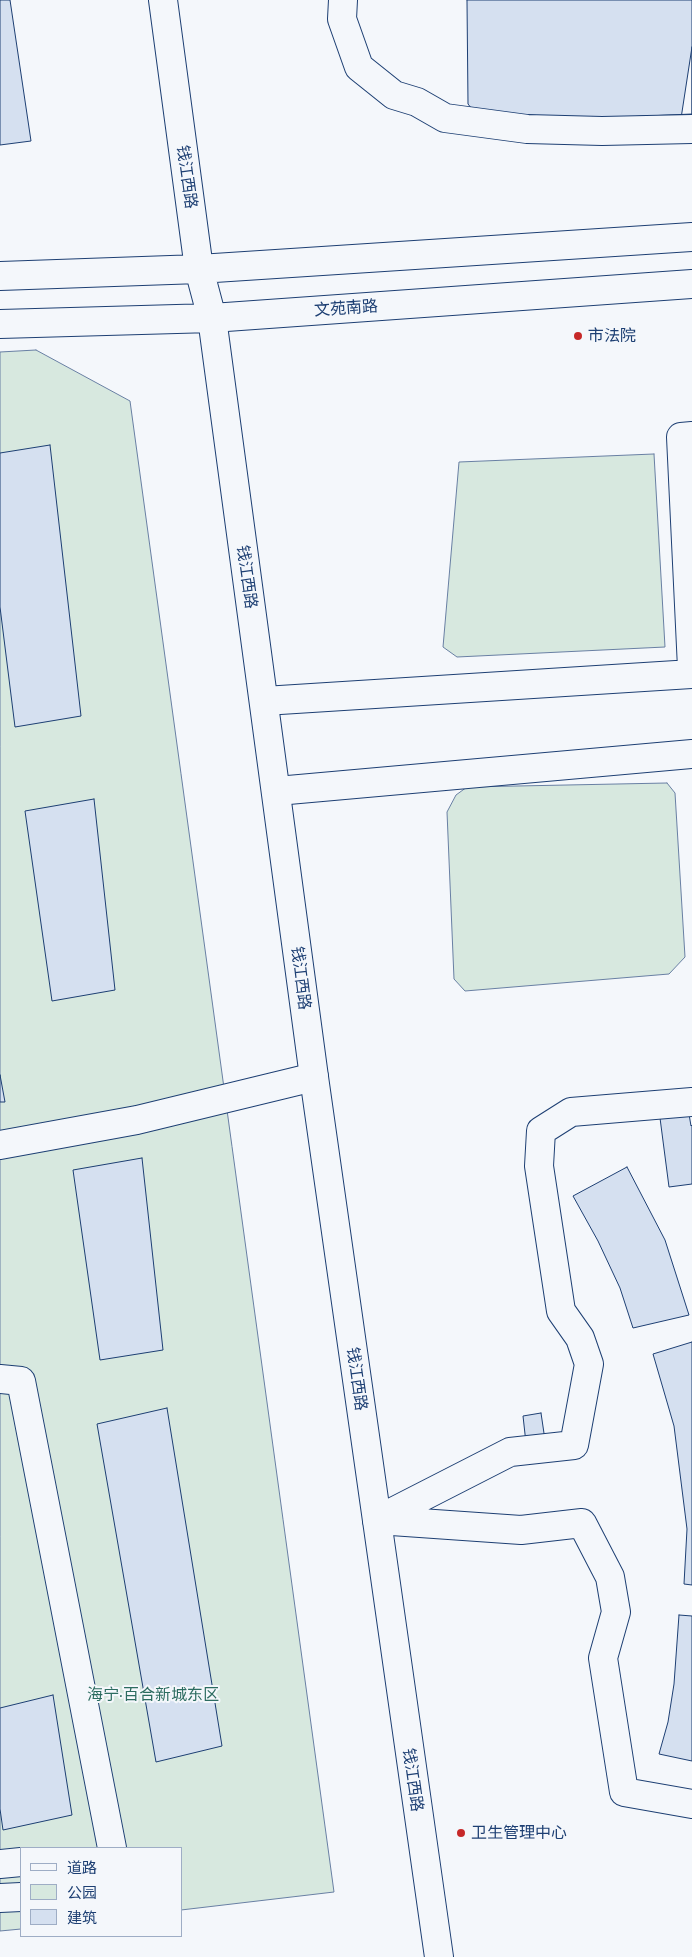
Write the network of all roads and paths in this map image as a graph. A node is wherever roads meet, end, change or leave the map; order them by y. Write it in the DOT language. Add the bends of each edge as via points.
graph roads {
  1 [pos="163,0"];
  2 [pos="343,0"];
  3 [pos="692,129"];
  4 [pos="692,237"];
  5 [pos="199,268"];
  6 [pos="0,276"];
  7 [pos="692,284"];
  8 [pos="212,318"];
  9 [pos="0,324"];
  10 [pos="692,436"];
  11 [pos="692,668"];
  12 [pos="692,674"];
  13 [pos="264,701"];
  14 [pos="692,754"];
  15 [pos="276,791"];
  16 [pos="314,1077"];
  17 [pos="692,1102"];
  18 [pos="0,1145"];
  19 [pos="0,1379"];
  20 [pos="377,1520"];
  21 [pos="692,1804"];
  22 [pos="112,1847"];
  23 [pos="20,1862"];
  24 [pos="0,1864"];
  25 [pos="20,1897"];
  26 [pos="0,1898"];
  27 [pos="437,1947"];
  1 -- 5 [label="main road, 钱江西路"];
  2 -- 3 [label="main road" via="342,19 359,67 394,95 417,102 445,118 527,129"];
  4 -- 5 [label="main road"];
  5 -- 6 [label="main road"];
  5 -- 8 [label="main road, 钱江西路"];
  7 -- 8 [label="main road, 文苑南路"];
  8 -- 9 [label="main road, 文苑南路"];
  8 -- 13 [label="main road, 钱江西路"];
  10 -- 11 [label="main road" via="681,437"];
  12 -- 13 [label="main road"];
  13 -- 15 [label="main road, 钱江西路"];
  14 -- 15 [label="main road"];
  15 -- 16 [label="main road, 钱江西路"];
  16 -- 18 [label="main road" via="137,1120"];
  16 -- 20 [label="main road, 钱江西路"];
  17 -- 20 [label="main road" via="571,1112 540,1131 539,1166 561,1311 580,1338 589,1364 574,1445 510,1452"];
  19 -- 22 [label="main road" via="20,1381"];
  20 -- 21 [label="main road" via="521,1530 582,1523 610,1577 616,1612 603,1658 624,1792"];
  20 -- 27 [label="main road, 钱江西路"];
  23 -- 24 [label="main road"];
  25 -- 26 [label="main road"];
}
